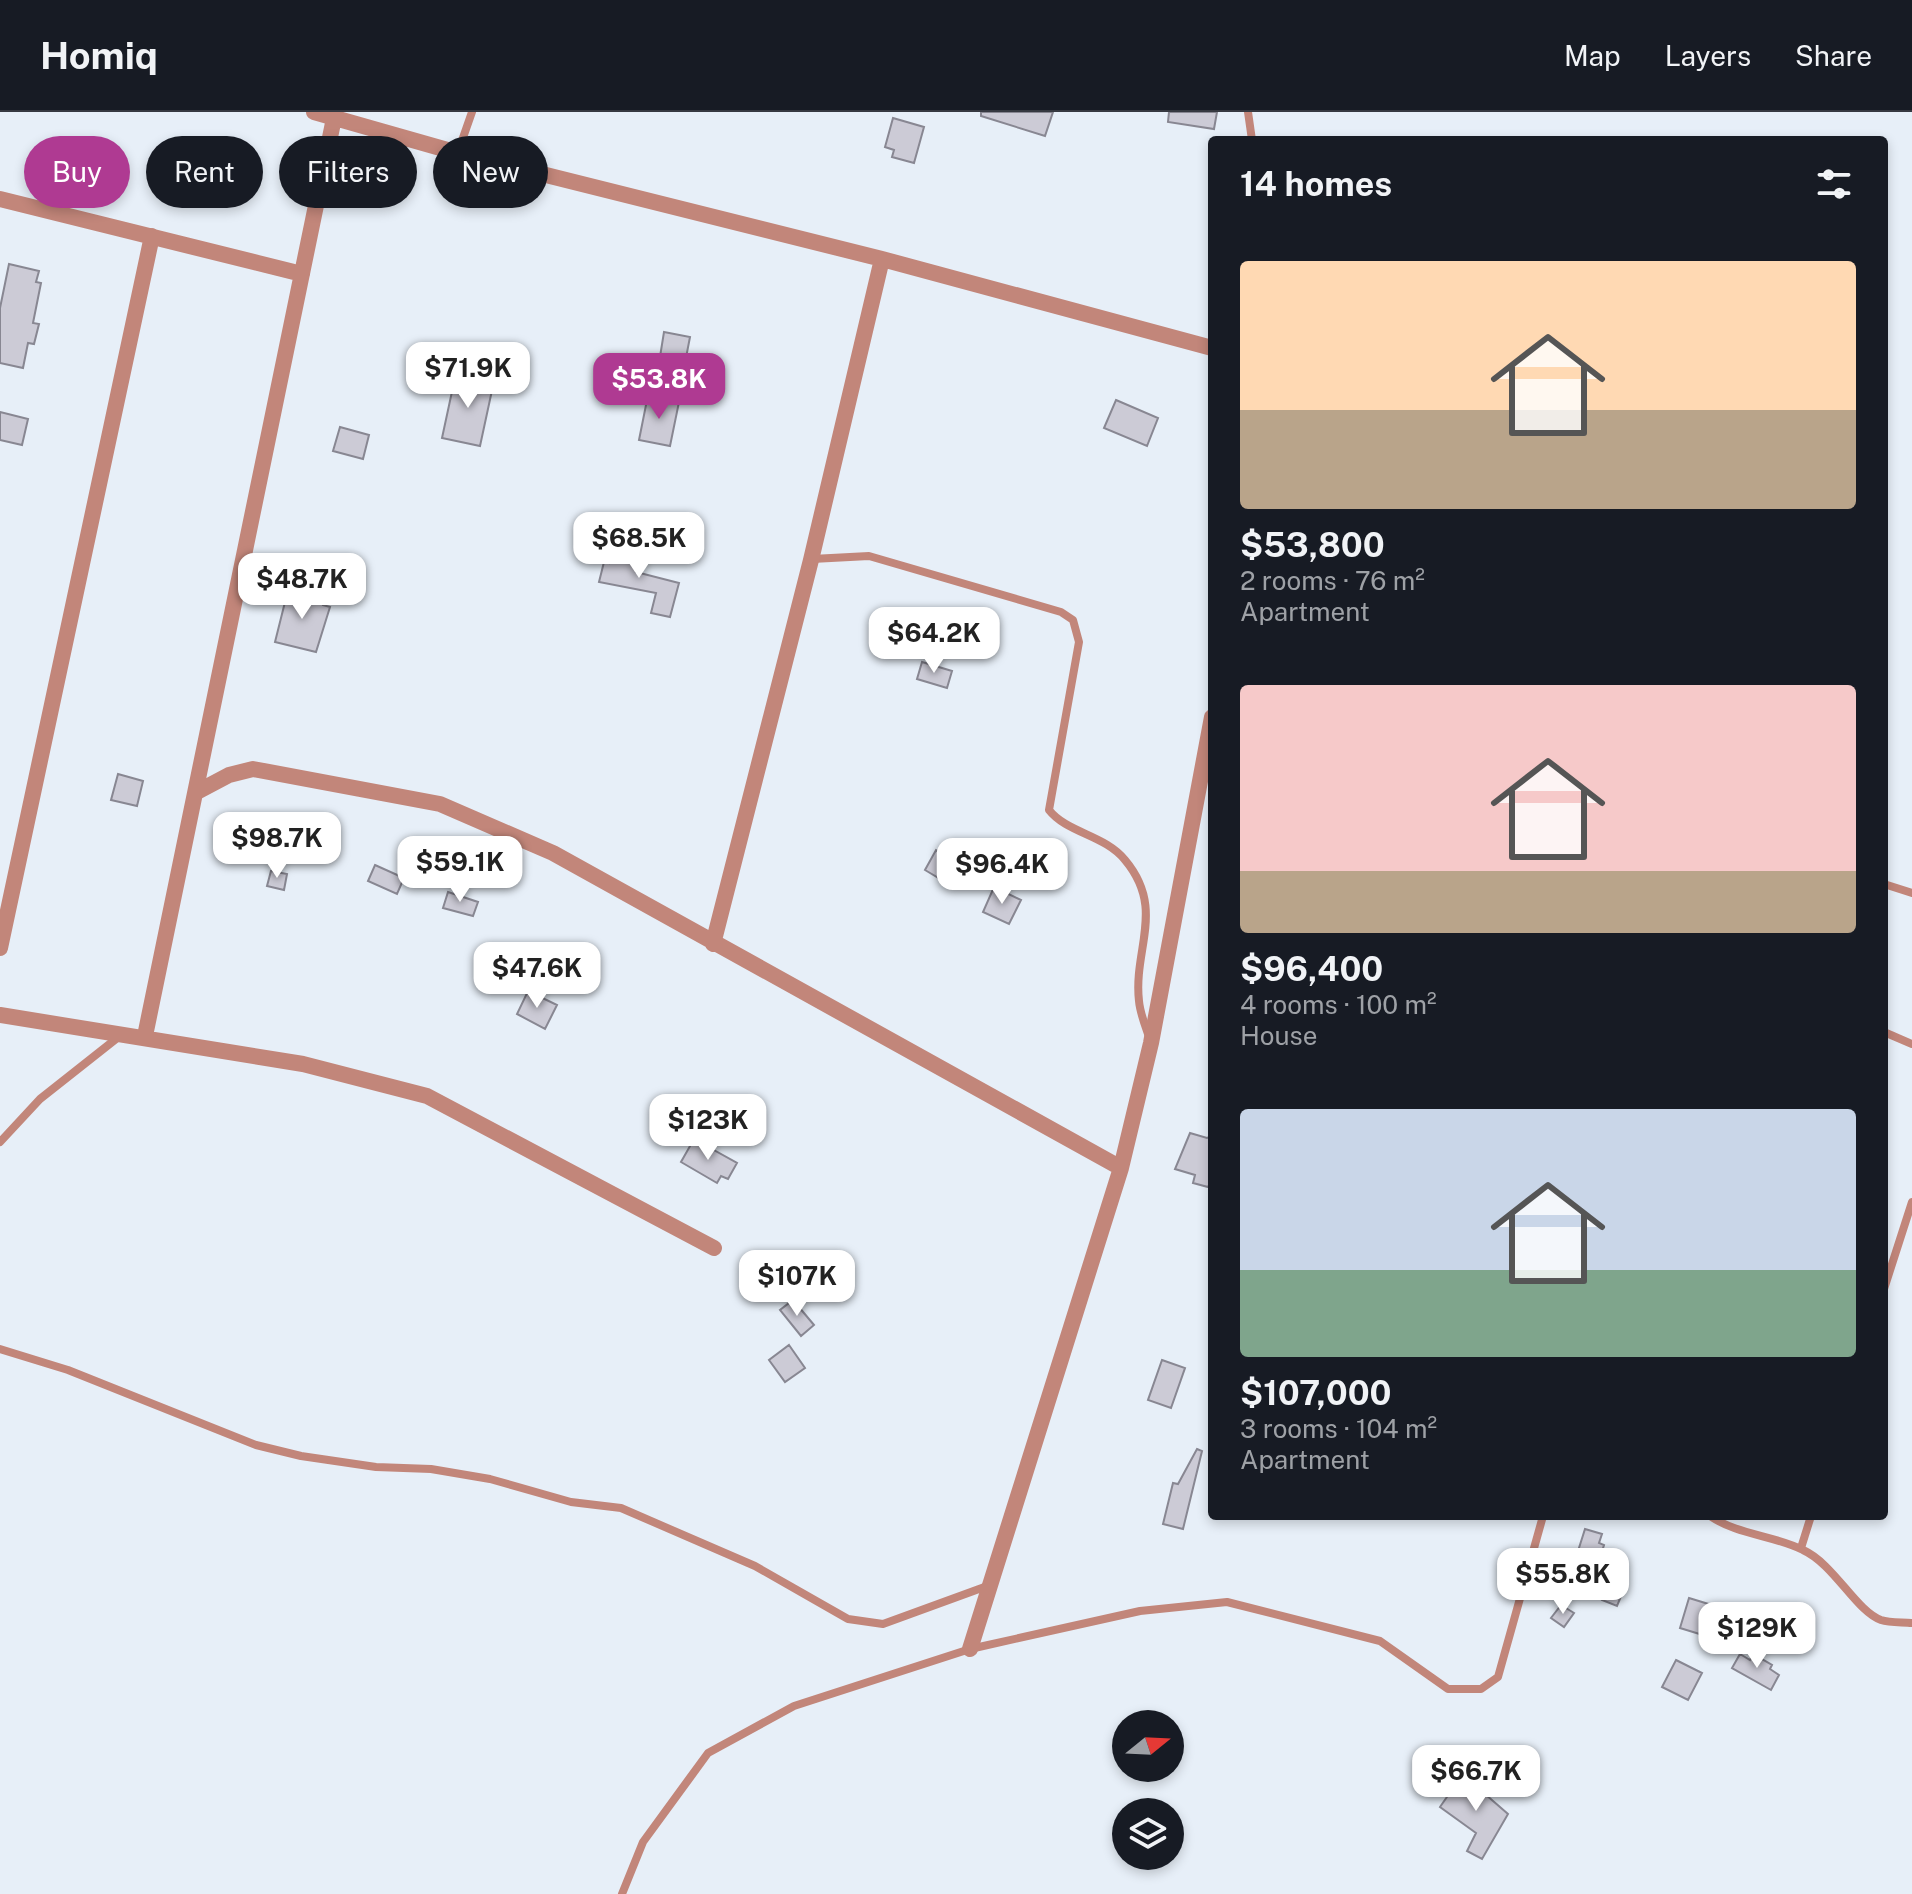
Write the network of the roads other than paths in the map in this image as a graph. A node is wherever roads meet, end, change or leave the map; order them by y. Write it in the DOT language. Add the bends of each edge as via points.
graph roads {
  1 [pos="314,112"];
  2 [pos="472,112"];
  3 [pos="1248,112"];
  4 [pos="334,118"];
  5 [pos="464,136"];
  6 [pos="1251,136"];
  7 [pos="433,146"];
  8 [pos="548,176"];
  9 [pos="0,199"];
  10 [pos="152,236"];
  11 [pos="882,259"];
  12 [pos="302,274"];
  13 [pos="1208,347"];
  14 [pos="811,560"];
  15 [pos="1207,759"];
  16 [pos="195,793"];
  17 [pos="1888,885"];
  18 [pos="1912,893"];
  19 [pos="713,944"];
  20 [pos="0,948"];
  21 [pos="0,1015"];
  22 [pos="1888,1034"];
  23 [pos="122,1035"];
  24 [pos="145,1036"];
  25 [pos="1151,1043"];
  26 [pos="1912,1044"];
  27 [pos="0,1142"];
  28 [pos="1121,1168"];
  29 [pos="1912,1202"];
  30 [pos="714,1248"];
  31 [pos="1888,1277"];
  32 [pos="0,1349"];
  33 [pos="1542,1520"];
  34 [pos="1718,1520"];
  35 [pos="1810,1520"];
  36 [pos="1801,1548"];
  37 [pos="990,1585"];
  38 [pos="1912,1623"];
  39 [pos="970,1649"];
  40 [pos="622,1894"];
  1 -- 4 [label="street"];
  2 -- 5 [label="lane"];
  3 -- 6 [label="lane"];
  4 -- 7 [label="street"];
  4 -- 12 [label="street"];
  8 -- 11 [label="street"];
  9 -- 10 [label="street"];
  10 -- 12 [label="street"];
  10 -- 20 [label="street"];
  11 -- 13 [label="street"];
  11 -- 14 [label="street"];
  12 -- 16 [label="street"];
  14 -- 19 [label="street"];
  14 -- 25 [label="lane" via="869,556 1061,612 1073,620 1079,642 1049,810 1118,852 1145,900 1148,922 1139,1003"];
  15 -- 25 [label="street"];
  16 -- 19 [label="street" via="253,769 440,804 553,853"];
  16 -- 24 [label="street"];
  17 -- 18 [label="lane"];
  19 -- 28 [label="street"];
  21 -- 23 [label="street"];
  22 -- 26 [label="lane"];
  23 -- 24 [label="street"];
  23 -- 27 [label="lane" via="40,1099"];
  24 -- 30 [label="street" via="303,1064 427,1096"];
  25 -- 28 [label="street"];
  28 -- 37 [label="street"];
  29 -- 31 [label="lane"];
  32 -- 37 [label="lane" via="68,1370 256,1445 361,1465 490,1479 571,1502 621,1508 755,1566 848,1619 883,1624"];
  33 -- 39 [label="lane" via="1498,1677 1481,1689 1448,1689 1380,1641 1227,1602 1140,1611"];
  34 -- 36 [label="lane"];
  35 -- 36 [label="lane"];
  36 -- 38 [label="lane" via="1839,1577 1880,1620"];
  37 -- 39 [label="street"];
  39 -- 40 [label="lane" via="794,1706 708,1753 643,1842"];
}
